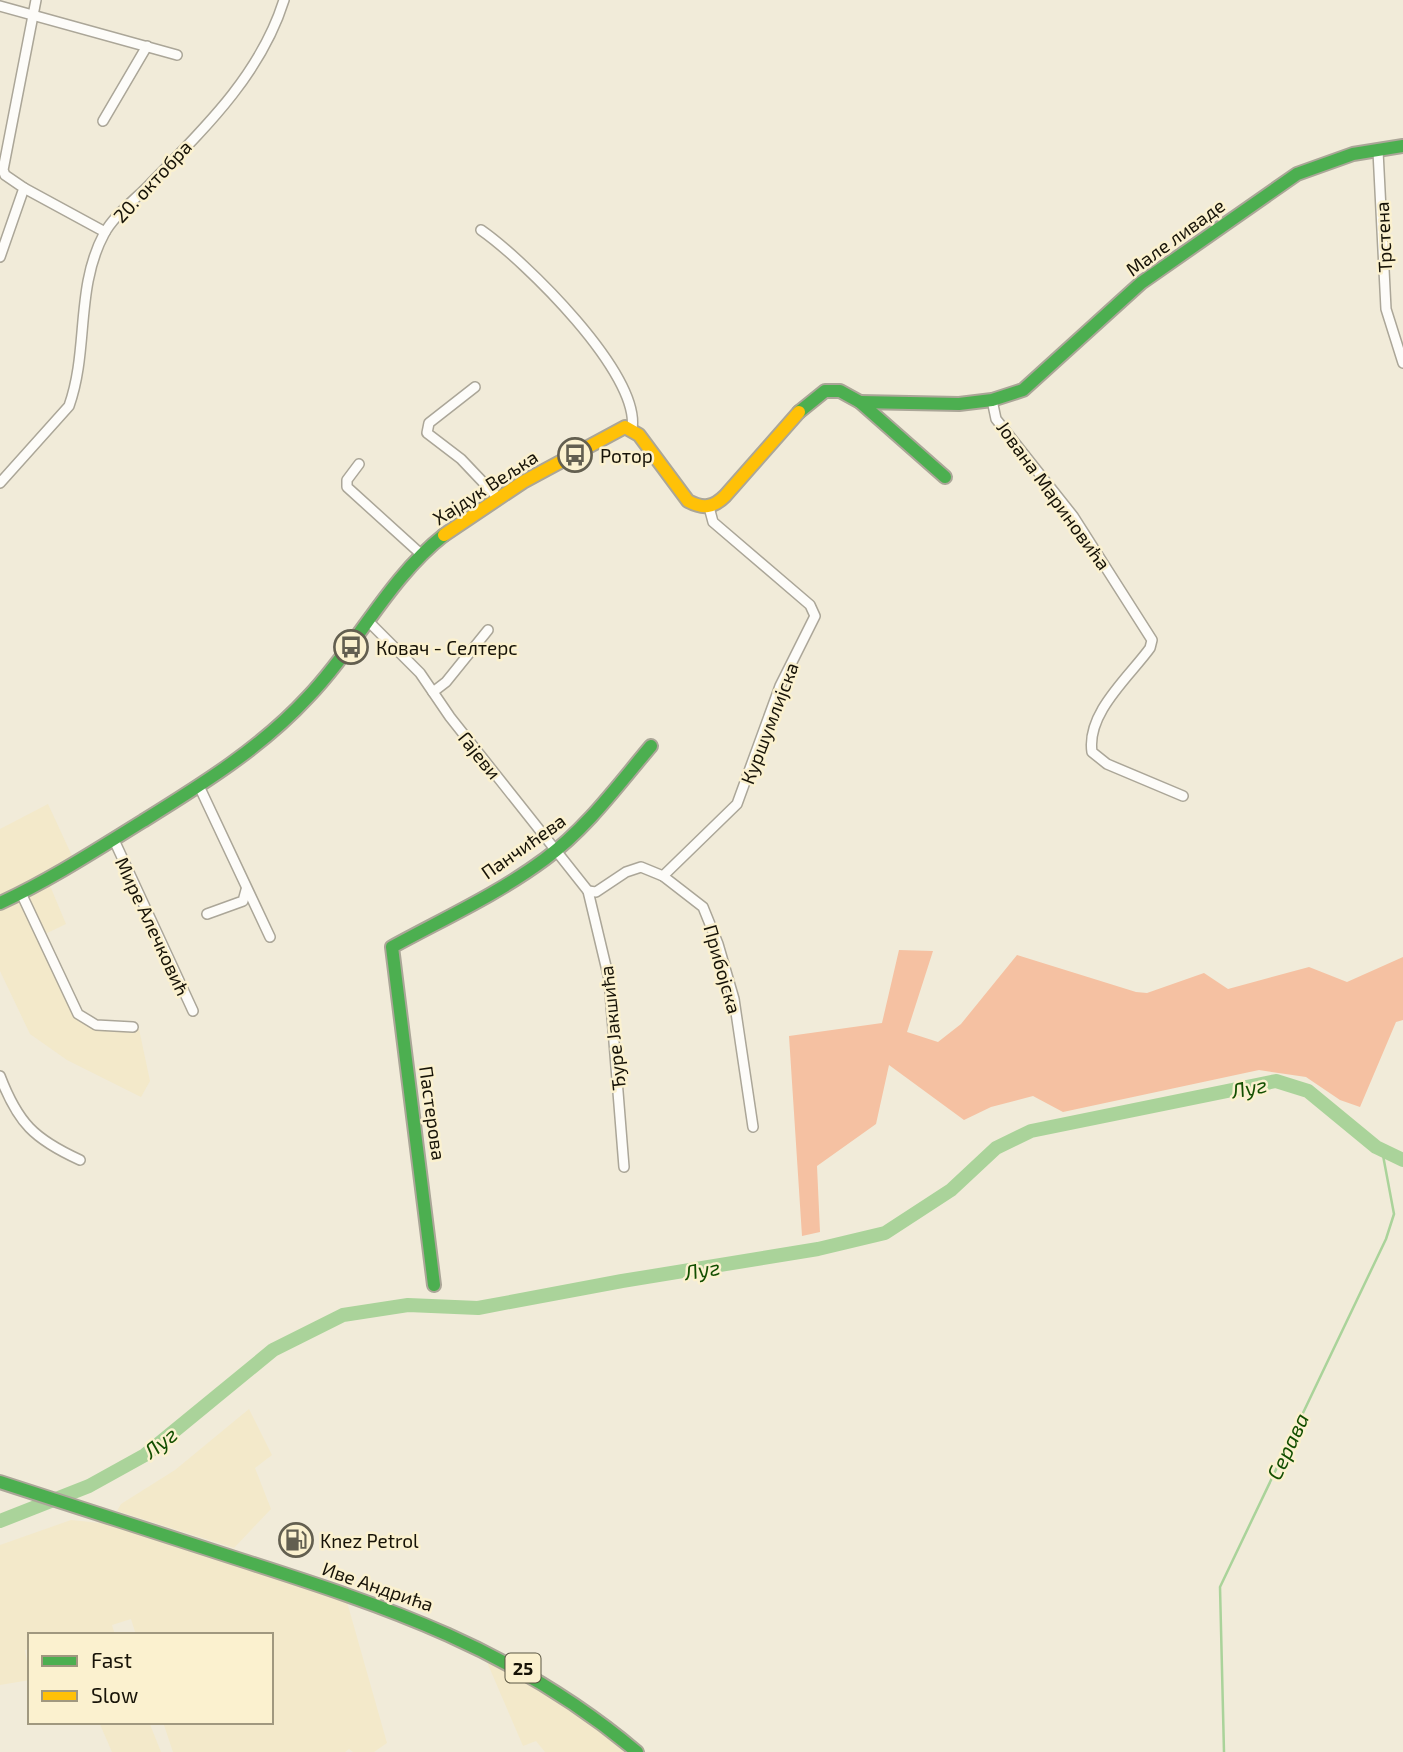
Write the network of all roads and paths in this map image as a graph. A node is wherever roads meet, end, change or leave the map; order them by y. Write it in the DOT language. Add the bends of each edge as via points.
graph roads {
  1 [pos="36,0"];
  2 [pos="284,0"];
  3 [pos="0,6"];
  4 [pos="33,15"];
  5 [pos="147,46"];
  6 [pos="177,55"];
  7 [pos="103,121"];
  8 [pos="1403,146"];
  9 [pos="1378,151"];
  10 [pos="24,188"];
  11 [pos="481,230"];
  12 [pos="105,232"];
  13 [pos="4,237"];
  14 [pos="0,257"];
  15 [pos="1403,363"];
  16 [pos="475,387"];
  17 [pos="992,400"];
  18 [pos="860,402"];
  19 [pos="632,429"];
  20 [pos="359,464"];
  21 [pos="944,477"];
  22 [pos="0,483"];
  23 [pos="498,498"];
  24 [pos="709,507"];
  25 [pos="422,555"];
  26 [pos="370,623"];
  27 [pos="488,630"];
  28 [pos="433,692"];
  29 [pos="651,746"];
  30 [pos="199,786"];
  31 [pos="1183,796"];
  32 [pos="114,840"];
  33 [pos="556,848"];
  34 [pos="663,876"];
  35 [pos="246,890"];
  36 [pos="588,891"];
  37 [pos="21,892"];
  38 [pos="0,903"];
  39 [pos="207,914"];
  40 [pos="271,937"];
  41 [pos="393,947"];
  42 [pos="193,1012"];
  43 [pos="133,1027"];
  44 [pos="0,1076"];
  45 [pos="753,1127"];
  46 [pos="80,1160"];
  47 [pos="624,1167"];
  48 [pos="434,1285"];
  49 [pos="0,1482"];
  50 [pos="637,1752"];
  1 -- 4 [label="street"];
  2 -- 12 [label="street, 20. октобра" via="269,40 241,85"];
  3 -- 4 [label="street"];
  4 -- 5 [label="street"];
  4 -- 10 [label="street" via="3,170"];
  5 -- 6 [label="street"];
  5 -- 7 [label="street"];
  8 -- 9 [label="street, Мале ливаде"];
  9 -- 15 [label="street, Трстена" via="1387,309"];
  9 -- 17 [label="street, Мале ливаде" via="1297,174 1141,283 1031,385"];
  10 -- 12 [label="street"];
  10 -- 13 [label="street"];
  11 -- 19 [label="street" via="558,297 619,382 634,419"];
  12 -- 22 [label="street, 20. октобра" via="85,292 75,390 69,406"];
  13 -- 14 [label="street"];
  16 -- 23 [label="street" via="429,423 427,433 461,459"];
  17 -- 18 [label="street" via="928,405"];
  17 -- 31 [label="street, Јована Мариновића" via="996,419 1073,516 1152,640 1108,699 1091,743 1092,752 1107,764"];
  18 -- 21 [label="street"];
  18 -- 24 [label="street" via="846,392 818,395"];
  19 -- 23 [label="street, Хајдук Вељка" via="615,430"];
  19 -- 24 [label="street" via="689,500"];
  20 -- 25 [label="street" via="347,487"];
  23 -- 25 [label="street, Хајдук Вељка" via="461,521"];
  24 -- 34 [label="street, Куршумлијска" via="713,522 810,605 815,616 780,685 737,804"];
  25 -- 26 [label="street, Хајдук Вељка"];
  26 -- 28 [label="street, Гајеви"];
  26 -- 30 [label="street, Хајдук Вељка" via="325,680 266,737"];
  27 -- 28 [label="street"];
  28 -- 33 [label="street, Гајеви"];
  29 -- 33 [label="street, Панчићева" via="588,821"];
  30 -- 32 [label="street, Хајдук Вељка"];
  30 -- 35 [label="street"];
  32 -- 37 [label="street, Хајдук Вељка"];
  32 -- 42 [label="street, Мире Алечковић"];
  33 -- 36 [label="street, Гајеви"];
  33 -- 41 [label="street, Панчићева" via="509,883"];
  34 -- 36 [label="street, Прибојска" via="633,867 601,890"];
  34 -- 45 [label="street, Прибојска" via="700,903 719,944 741,1030"];
  35 -- 39 [label="street" via="243,901"];
  35 -- 40 [label="street"];
  36 -- 47 [label="street, Ђуре Јакшића" via="607,971"];
  37 -- 38 [label="street, Хајдук Вељка"];
  37 -- 43 [label="street" via="78,1014 96,1025"];
  41 -- 48 [label="street, Пастерова"];
  44 -- 46 [label="street" via="24,1124"];
  49 -- 50 [label="street, Иве Андрића / 25" via="391,1610 465,1639 569,1697"];
}
